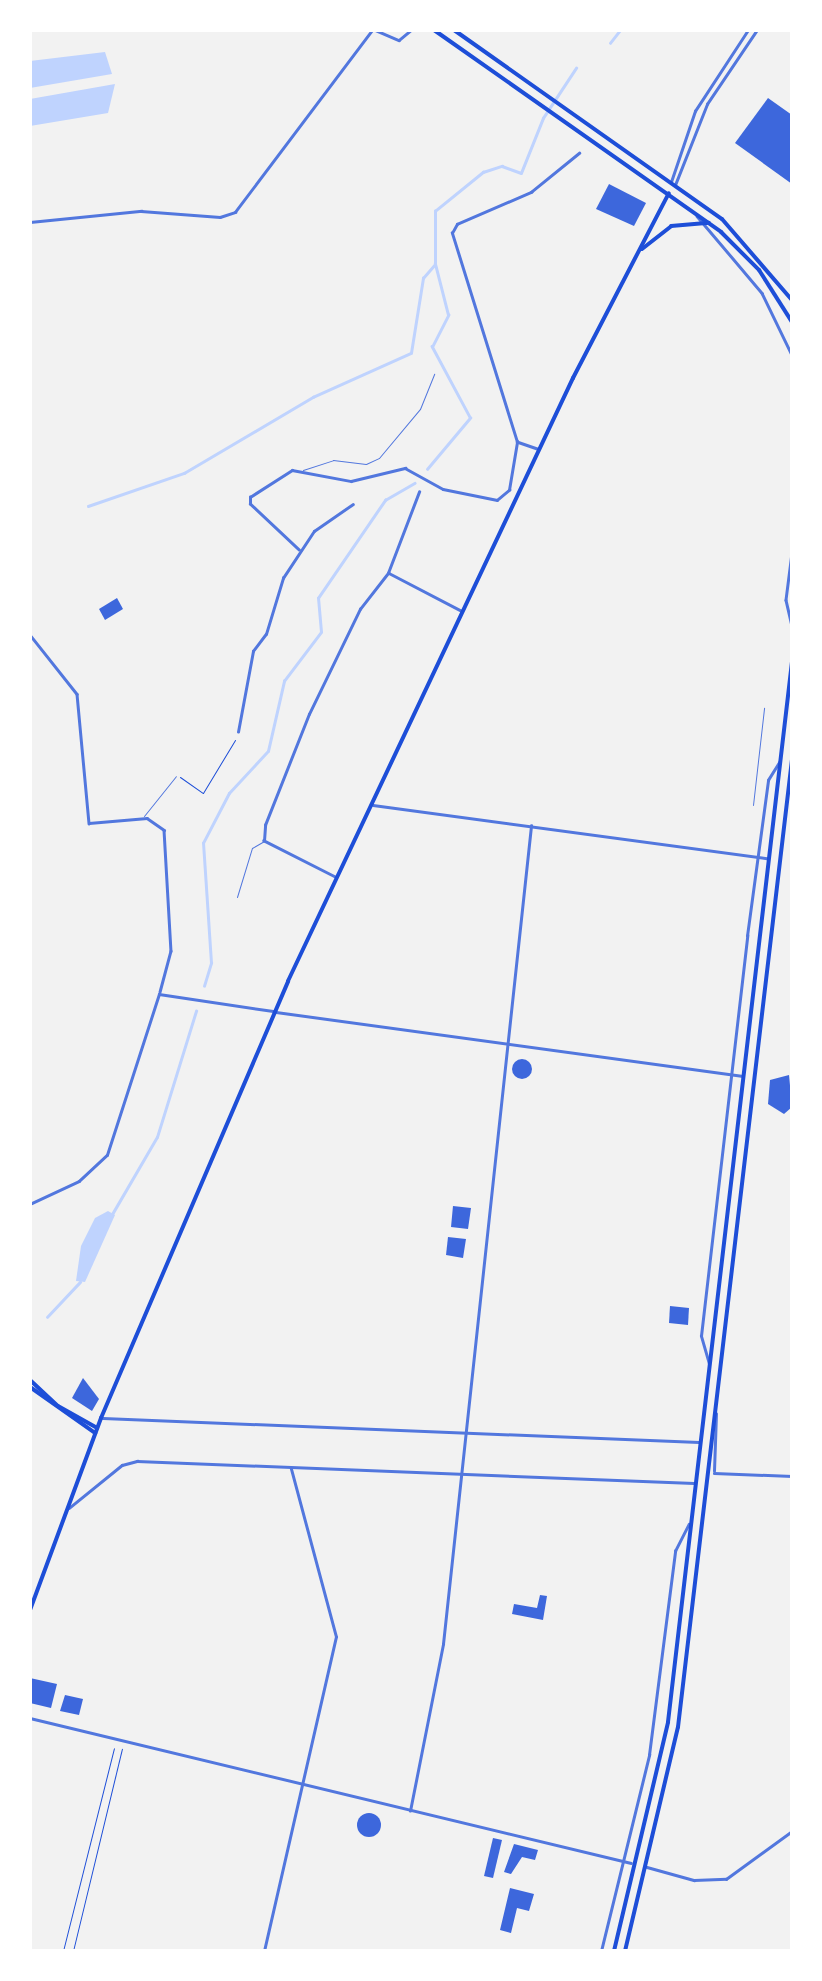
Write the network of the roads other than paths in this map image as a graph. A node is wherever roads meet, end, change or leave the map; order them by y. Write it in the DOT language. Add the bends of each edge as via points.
graph roads {
  1 [pos="374,30"];
  2 [pos="411,30"];
  3 [pos="434,30"];
  4 [pos="454,30"];
  5 [pos="748,30"];
  6 [pos="758,30"];
  7 [pos="708,87"];
  8 [pos="715,91"];
  9 [pos="579,153"];
  10 [pos="673,184"];
  11 [pos="669,193"];
  12 [pos="694,210"];
  13 [pos="30,222"];
  14 [pos="700,222"];
  15 [pos="711,224"];
  16 [pos="639,252"];
  17 [pos="792,300"];
  18 [pos="792,322"];
  19 [pos="792,355"];
  20 [pos="434,374"];
  21 [pos="517,442"];
  22 [pos="539,450"];
  23 [pos="304,470"];
  24 [pos="419,492"];
  25 [pos="353,504"];
  26 [pos="299,550"];
  27 [pos="792,553"];
  28 [pos="386,566"];
  29 [pos="388,573"];
  30 [pos="379,580"];
  31 [pos="462,611"];
  32 [pos="792,626"];
  33 [pos="30,635"];
  34 [pos="792,661"];
  35 [pos="790,691"];
  36 [pos="764,708"];
  37 [pos="238,732"];
  38 [pos="780,759"];
  39 [pos="792,759"];
  40 [pos="176,776"];
  41 [pos="372,805"];
  42 [pos="753,806"];
  43 [pos="142,818"];
  44 [pos="532,826"];
  45 [pos="264,841"];
  46 [pos="757,857"];
  47 [pos="769,858"];
  48 [pos="336,878"];
  49 [pos="237,897"];
  50 [pos="159,994"];
  51 [pos="274,1011"];
  52 [pos="506,1044"];
  53 [pos="731,1074"];
  54 [pos="744,1076"];
  55 [pos="754,1078"];
  56 [pos="30,1204"];
  57 [pos="716,1310"];
  58 [pos="703,1319"];
  59 [pos="710,1365"];
  60 [pos="30,1380"];
  61 [pos="30,1387"];
  62 [pos="47,1401"];
  63 [pos="716,1406"];
  64 [pos="101,1418"];
  65 [pos="96,1430"];
  66 [pos="461,1430"];
  67 [pos="701,1442"];
  68 [pos="711,1447"];
  69 [pos="290,1468"];
  70 [pos="714,1473"];
  71 [pos="458,1474"];
  72 [pos="792,1476"];
  73 [pos="707,1481"];
  74 [pos="696,1483"];
  75 [pos="68,1508"];
  76 [pos="692,1520"];
  77 [pos="690,1536"];
  78 [pos="700,1537"];
  79 [pos="30,1610"];
  80 [pos="680,1620"];
  81 [pos="690,1621"];
  82 [pos="673,1680"];
  83 [pos="683,1681"];
  84 [pos="30,1718"];
  85 [pos="305,1786"];
  86 [pos="410,1811"];
  87 [pos="792,1831"];
  88 [pos="624,1862"];
  89 [pos="636,1864"];
  90 [pos="647,1867"];
  91 [pos="264,1951"];
  92 [pos="601,1951"];
  93 [pos="614,1951"];
  94 [pos="625,1951"];
  1 -- 2 [label="street" via="399,40"];
  1 -- 13 [label="street" via="235,212 220,217 141,211"];
  3 -- 11 [label="main road"];
  4 -- 10 [label="main road"];
  5 -- 7 [label="street"];
  6 -- 8 [label="street"];
  7 -- 8 [label="street"];
  7 -- 10 [label="street"];
  8 -- 10 [label="street"];
  9 -- 21 [label="street" via="531,192 457,224 452,233"];
  10 -- 11 [label="main road"];
  10 -- 17 [label="main road" via="739,234"];
  11 -- 12 [label="main road"];
  11 -- 16 [label="main road"];
  12 -- 14 [label="street"];
  12 -- 15 [label="main road"];
  14 -- 15 [label="main road"];
  14 -- 16 [label="main road" via="671,226"];
  14 -- 19 [label="street" via="762,293"];
  15 -- 18 [label="main road" via="751,260"];
  16 -- 22 [label="main road"];
  20 -- 23 [label="street" via="420,409 379,458 366,464 333,460"];
  21 -- 22 [label="street"];
  21 -- 23 [label="street" via="509,490 496,500 443,490 405,468 343,481"];
  22 -- 31 [label="main road"];
  23 -- 26 [label="street" via="292,470 250,496 250,504"];
  24 -- 28 [label="street"];
  25 -- 26 [label="street"];
  26 -- 37 [label="street" via="253,651"];
  27 -- 32 [label="street"];
  28 -- 29 [label="street"];
  28 -- 30 [label="street"];
  29 -- 30 [label="street"];
  29 -- 31 [label="street"];
  30 -- 45 [label="street" via="309,714"];
  31 -- 41 [label="main road"];
  33 -- 43 [label="street" via="77,694 89,823"];
  34 -- 35 [label="main road"];
  35 -- 38 [label="main road"];
  36 -- 42 [label="street"];
  38 -- 46 [label="street" via="768,780"];
  38 -- 47 [label="main road"];
  39 -- 55 [label="main road"];
  40 -- 43 [label="street"];
  41 -- 44 [label="street"];
  41 -- 48 [label="main road"];
  43 -- 50 [label="street" via="157,822 166,837 171,951"];
  44 -- 46 [label="street"];
  44 -- 52 [label="street"];
  45 -- 48 [label="street"];
  45 -- 49 [label="street" via="252,848"];
  46 -- 47 [label="street"];
  46 -- 53 [label="street"];
  47 -- 54 [label="main road"];
  48 -- 51 [label="main road"];
  50 -- 51 [label="street"];
  50 -- 56 [label="street" via="107,1155 79,1181"];
  51 -- 52 [label="street"];
  51 -- 64 [label="main road"];
  52 -- 53 [label="street"];
  52 -- 66 [label="street"];
  53 -- 54 [label="street"];
  53 -- 58 [label="street"];
  54 -- 55 [label="main road"];
  54 -- 57 [label="main road"];
  55 -- 63 [label="main road"];
  57 -- 58 [label="street"];
  57 -- 59 [label="main road"];
  58 -- 59 [label="street" via="701,1341"];
  59 -- 67 [label="main road"];
  60 -- 62 [label="main road"];
  61 -- 62 [label="main road"];
  62 -- 65 [label="main road"];
  63 -- 68 [label="main road"];
  63 -- 70 [label="street"];
  64 -- 65 [label="main road"];
  64 -- 66 [label="street"];
  65 -- 75 [label="main road"];
  66 -- 67 [label="street"];
  66 -- 71 [label="street"];
  67 -- 68 [label="main road"];
  67 -- 74 [label="main road"];
  68 -- 73 [label="main road"];
  69 -- 71 [label="street"];
  69 -- 75 [label="street" via="128,1462"];
  69 -- 85 [label="street" via="336,1637"];
  70 -- 72 [label="street"];
  70 -- 73 [label="street"];
  71 -- 74 [label="street"];
  71 -- 86 [label="street" via="443,1644"];
  73 -- 74 [label="main road"];
  73 -- 78 [label="main road"];
  74 -- 76 [label="main road"];
  75 -- 79 [label="main road"];
  76 -- 77 [label="main road"];
  76 -- 88 [label="street" via="675,1551 654,1728"];
  77 -- 78 [label="main road"];
  77 -- 80 [label="main road"];
  78 -- 81 [label="main road"];
  80 -- 81 [label="main road"];
  80 -- 82 [label="main road"];
  81 -- 83 [label="main road"];
  82 -- 83 [label="main road"];
  82 -- 89 [label="main road"];
  83 -- 90 [label="main road"];
  84 -- 85 [label="street"];
  85 -- 86 [label="street"];
  85 -- 91 [label="street"];
  86 -- 88 [label="street"];
  87 -- 90 [label="street" via="726,1878 694,1880"];
  88 -- 89 [label="street"];
  88 -- 92 [label="street"];
  89 -- 90 [label="main road"];
  89 -- 93 [label="main road"];
  90 -- 94 [label="main road"];
}
